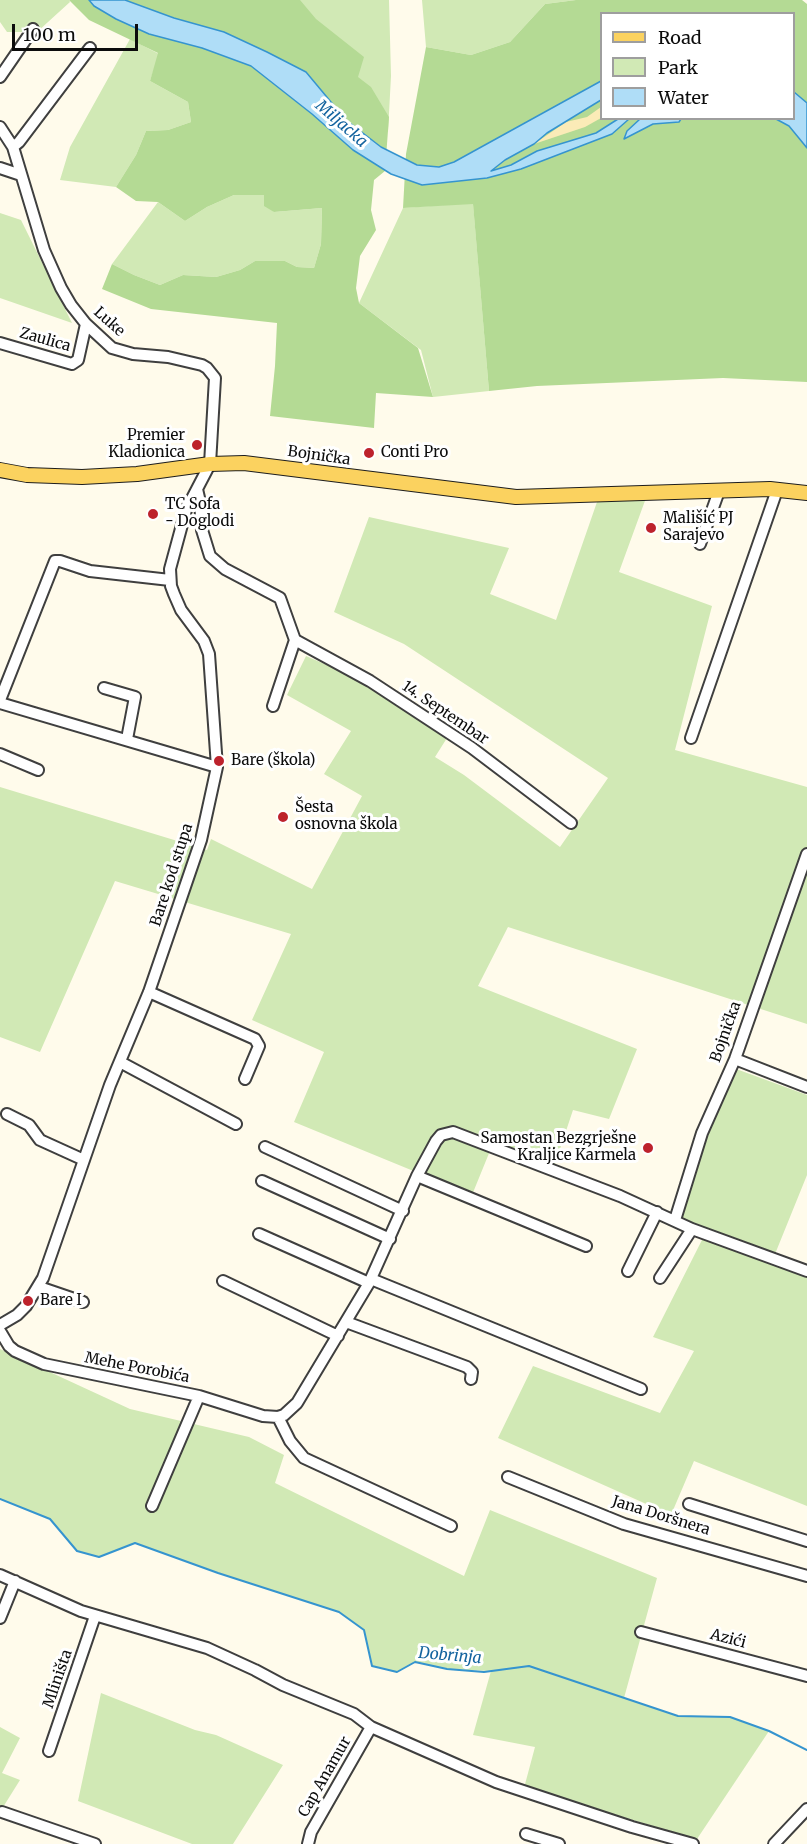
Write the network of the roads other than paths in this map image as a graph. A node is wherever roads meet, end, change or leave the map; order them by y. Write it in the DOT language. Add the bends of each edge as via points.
graph roads {
  1 [pos="33,29"];
  2 [pos="90,48"];
  3 [pos="0,77"];
  4 [pos="0,127"];
  5 [pos="13,147"];
  6 [pos="0,168"];
  7 [pos="21,175"];
  8 [pos="86,324"];
  9 [pos="0,343"];
  10 [pos="210,464"];
  11 [pos="0,470"];
  12 [pos="197,489"];
  13 [pos="777,490"];
  14 [pos="719,491"];
  15 [pos="807,493"];
  16 [pos="700,544"];
  17 [pos="170,580"];
  18 [pos="295,640"];
  19 [pos="104,688"];
  20 [pos="1,705"];
  21 [pos="273,706"];
  22 [pos="691,738"];
  23 [pos="127,739"];
  24 [pos="0,754"];
  25 [pos="217,767"];
  26 [pos="38,770"];
  27 [pos="571,823"];
  28 [pos="807,854"];
  29 [pos="149,992"];
  30 [pos="735,1059"];
  31 [pos="119,1066"];
  32 [pos="245,1079"];
  33 [pos="807,1087"];
  34 [pos="7,1114"];
  35 [pos="214,1118"];
  36 [pos="236,1124"];
  37 [pos="265,1147"];
  38 [pos="84,1160"];
  39 [pos="417,1176"];
  40 [pos="262,1181"];
  41 [pos="403,1210"];
  42 [pos="657,1212"];
  43 [pos="675,1220"];
  44 [pos="692,1229"];
  45 [pos="259,1234"];
  46 [pos="390,1239"];
  47 [pos="586,1246"];
  48 [pos="628,1271"];
  49 [pos="807,1271"];
  50 [pos="660,1278"];
  51 [pos="223,1281"];
  52 [pos="370,1281"];
  53 [pos="39,1287"];
  54 [pos="83,1302"];
  55 [pos="346,1322"];
  56 [pos="0,1325"];
  57 [pos="0,1331"];
  58 [pos="338,1336"];
  59 [pos="471,1379"];
  60 [pos="641,1389"];
  61 [pos="199,1396"];
  62 [pos="278,1417"];
  63 [pos="508,1477"];
  64 [pos="689,1504"];
  65 [pos="152,1506"];
  66 [pos="451,1527"];
  67 [pos="807,1541"];
  68 [pos="0,1575"];
  69 [pos="807,1576"];
  70 [pos="15,1581"];
  71 [pos="95,1616"];
  72 [pos="0,1618"];
  73 [pos="641,1632"];
  74 [pos="807,1676"];
  75 [pos="371,1727"];
  76 [pos="49,1751"];
  77 [pos="807,1809"];
  78 [pos="2,1812"];
  79 [pos="526,1834"];
  80 [pos="95,1844"];
  81 [pos="308,1844"];
  82 [pos="559,1844"];
  83 [pos="693,1844"];
  84 [pos="774,1844"];
  1 -- 3 [label="street"];
  2 -- 5 [label="street"];
  4 -- 5 [label="street, Luke"];
  5 -- 7 [label="street, Luke"];
  6 -- 7 [label="street"];
  7 -- 8 [label="street, Luke" via="44,250 66,296"];
  8 -- 9 [label="street, Zaulica" via="78,360 72,364"];
  8 -- 10 [label="street, Luke" via="112,348 201,365 212,373 216,383"];
  10 -- 11 [label="main road, Bojnička" via="82,477 27,476"];
  10 -- 12 [label="street, Bare kod stupa"];
  10 -- 14 [label="main road, Bojnička" via="244,463 516,497"];
  12 -- 17 [label="street, Bare kod stupa" via="186,510"];
  12 -- 18 [label="street" via="210,556 225,569 280,598"];
  13 -- 14 [label="main road, Bojnička"];
  13 -- 15 [label="main road, Bojnička"];
  13 -- 22 [label="street"];
  14 -- 16 [label="street"];
  17 -- 20 [label="street" via="90,571 55,561"];
  17 -- 25 [label="street, Bare kod stupa" via="181,610 209,654"];
  18 -- 21 [label="street"];
  18 -- 27 [label="street, 14. Septembar" via="370,681 472,748"];
  19 -- 23 [label="street" via="135,697"];
  20 -- 23 [label="street"];
  23 -- 25 [label="street"];
  24 -- 26 [label="street"];
  25 -- 29 [label="street, Bare kod stupa" via="204,833"];
  28 -- 30 [label="street, Bojnička"];
  29 -- 31 [label="street, Bare kod stupa"];
  29 -- 32 [label="street" via="255,1039 259,1046"];
  30 -- 33 [label="street"];
  30 -- 43 [label="street, Bojnička" via="702,1133"];
  31 -- 35 [label="street"];
  31 -- 36 [label="street"];
  31 -- 38 [label="street, Bare kod stupa"];
  34 -- 38 [label="street" via="29,1125 40,1140"];
  37 -- 41 [label="street"];
  38 -- 53 [label="street, Bare kod stupa"];
  39 -- 41 [label="street"];
  39 -- 42 [label="street" via="441,1135 453,1132"];
  39 -- 47 [label="street"];
  40 -- 46 [label="street"];
  41 -- 46 [label="street"];
  42 -- 43 [label="street"];
  42 -- 48 [label="street"];
  43 -- 44 [label="street"];
  44 -- 49 [label="street"];
  44 -- 50 [label="street"];
  45 -- 52 [label="street"];
  46 -- 52 [label="street"];
  51 -- 58 [label="street"];
  52 -- 55 [label="street"];
  52 -- 60 [label="street"];
  53 -- 54 [label="street"];
  53 -- 56 [label="street, Bare kod stupa" via="17,1315"];
  55 -- 58 [label="street"];
  55 -- 59 [label="street" via="467,1368 472,1372"];
  57 -- 61 [label="street, Mehe Porobića" via="15,1351 44,1364"];
  58 -- 62 [label="street" via="297,1403"];
  61 -- 62 [label="street, Mehe Porobića"];
  61 -- 65 [label="street"];
  62 -- 66 [label="street" via="304,1458"];
  63 -- 69 [label="street, Jana Doršnera" via="624,1524"];
  64 -- 67 [label="street"];
  68 -- 70 [label="street"];
  70 -- 71 [label="street"];
  70 -- 72 [label="street"];
  71 -- 75 [label="street" via="198,1645 354,1714"];
  71 -- 76 [label="street, Mliništa"];
  73 -- 74 [label="street, Azići"];
  75 -- 81 [label="street, Cap Anamur" via="311,1832"];
  75 -- 83 [label="street" via="495,1782"];
  77 -- 84 [label="street"];
  78 -- 80 [label="street"];
  79 -- 82 [label="street"];
}
